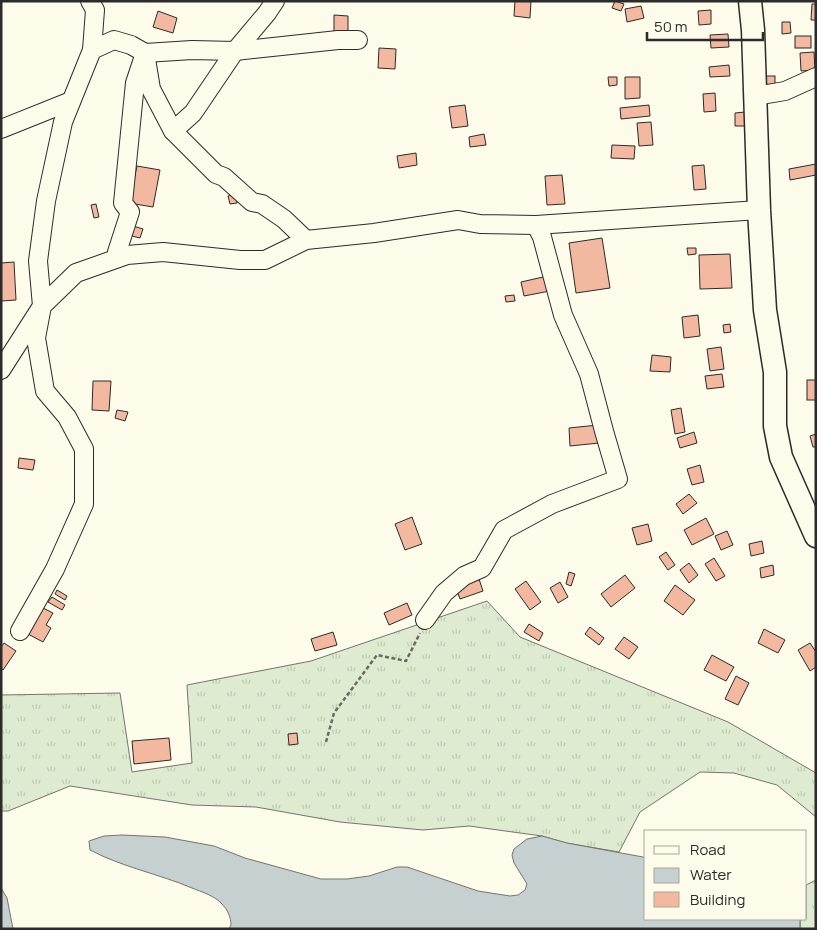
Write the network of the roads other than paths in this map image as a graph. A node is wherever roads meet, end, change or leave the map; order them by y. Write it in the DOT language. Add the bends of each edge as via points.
graph roads {
  1 [pos="90,1"];
  2 [pos="276,1"];
  3 [pos="750,1"];
  4 [pos="358,40"];
  5 [pos="92,50"];
  6 [pos="235,51"];
  7 [pos="145,53"];
  8 [pos="816,77"];
  9 [pos="755,96"];
  10 [pos="70,101"];
  11 [pos="1,129"];
  12 [pos="173,131"];
  13 [pos="759,210"];
  14 [pos="536,225"];
  15 [pos="306,240"];
  16 [pos="117,258"];
  17 [pos="42,306"];
  18 [pos="1,370"];
  19 [pos="816,536"];
  20 [pos="425,620"];
  21 [pos="20,631"];
  1 -- 5 [label="street" via="95,10"];
  2 -- 6 [label="street"];
  3 -- 9 [label="main road"];
  4 -- 6 [label="street"];
  5 -- 7 [label="street" via="114,40"];
  5 -- 10 [label="street"];
  6 -- 7 [label="street"];
  6 -- 12 [label="street" via="193,112"];
  7 -- 12 [label="street" via="151,89"];
  7 -- 16 [label="street" via="135,83 129,128 123,203 130,212"];
  8 -- 9 [label="street" via="785,91"];
  9 -- 13 [label="main road"];
  10 -- 11 [label="street"];
  10 -- 17 [label="street" via="46,201 38,261"];
  12 -- 15 [label="street" via="216,174 252,202 262,204 284,219"];
  13 -- 14 [label="street"];
  13 -- 19 [label="main road" via="765,310 775,372 775,426 781,457"];
  14 -- 15 [label="street" via="480,224 458,220"];
  14 -- 20 [label="street" via="563,315 589,374 618,479 552,504 504,530 482,568 464,576 444,593"];
  15 -- 16 [label="street" via="265,260 163,252"];
  16 -- 17 [label="street" via="76,274"];
  17 -- 18 [label="street"];
  17 -- 21 [label="street" via="36,338 45,390 67,418 84,449 84,504 55,569"];
}
